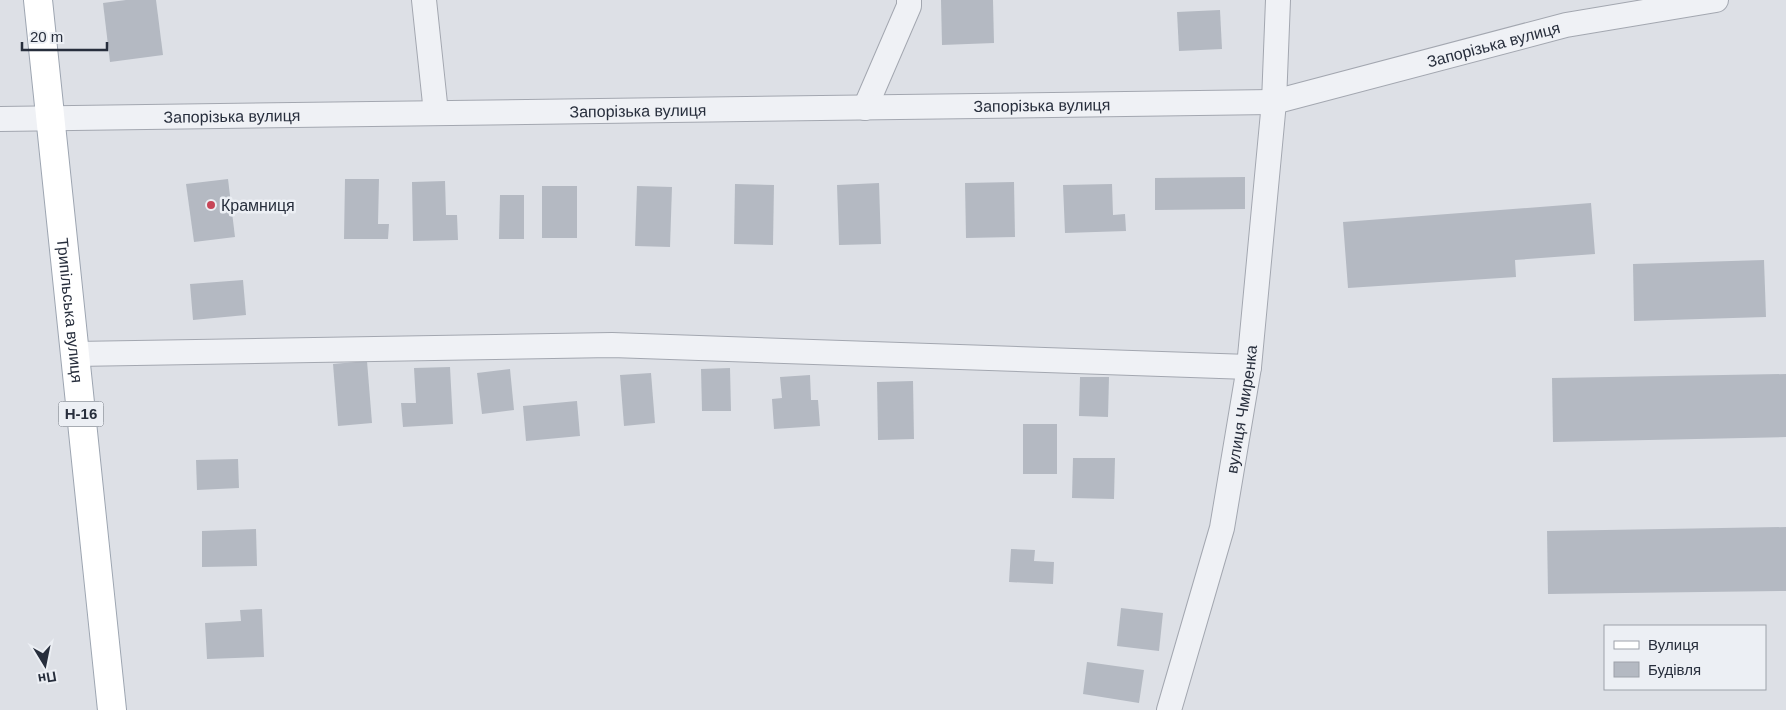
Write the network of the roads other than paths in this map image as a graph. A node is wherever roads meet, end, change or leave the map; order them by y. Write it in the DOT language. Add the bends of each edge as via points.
graph roads {
  1 [pos="38,0"];
  2 [pos="424,0"];
  3 [pos="909,0"];
  4 [pos="1278,0"];
  5 [pos="1716,0"];
  6 [pos="1274,102"];
  7 [pos="865,108"];
  8 [pos="436,113"];
  9 [pos="0,118"];
  10 [pos="51,118"];
  11 [pos="75,354"];
  12 [pos="1249,367"];
  13 [pos="112,710"];
  14 [pos="1170,710"];
  1 -- 10 [label="main road, Трипільська вулиця / Н-16"];
  2 -- 8 [label="street"];
  3 -- 7 [label="street"];
  4 -- 6 [label="street"];
  5 -- 6 [label="street, Запорізька вулиця" via="1566,25"];
  6 -- 7 [label="street, Запорізька вулиця"];
  6 -- 12 [label="street, вулиця Чмиренка"];
  7 -- 8 [label="street, Запорізька вулиця"];
  8 -- 10 [label="street, Запорізька вулиця"];
  9 -- 10 [label="street, Запорізька вулиця"];
  10 -- 11 [label="main road, Трипільська вулиця / Н-16"];
  11 -- 12 [label="street" via="612,345"];
  11 -- 13 [label="main road, Трипільська вулиця / Н-16"];
  12 -- 14 [label="street, вулиця Чмиренка" via="1222,528"];
}
